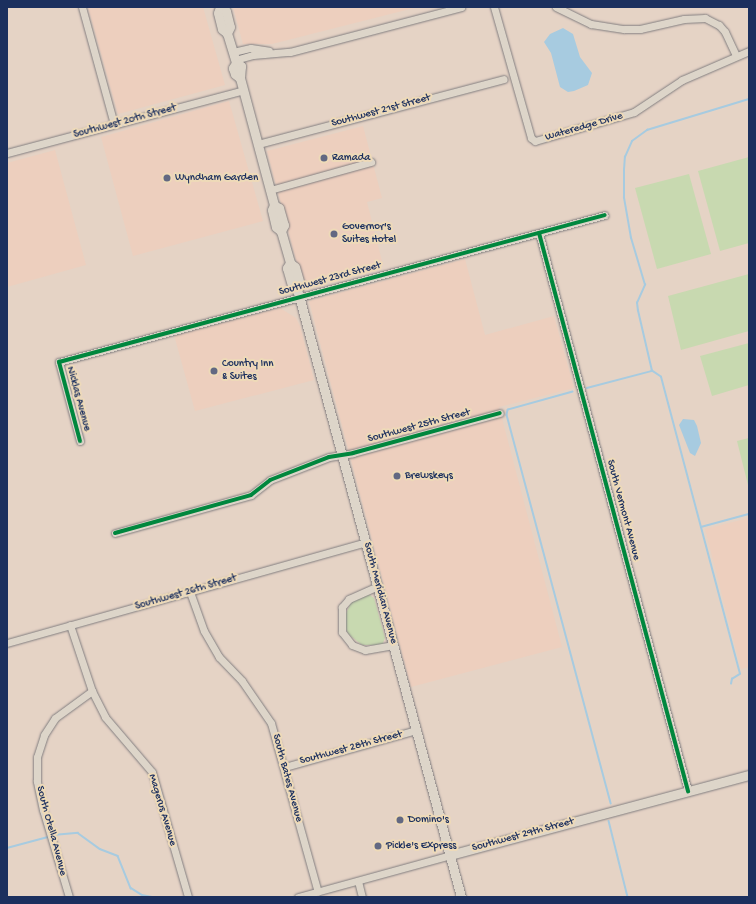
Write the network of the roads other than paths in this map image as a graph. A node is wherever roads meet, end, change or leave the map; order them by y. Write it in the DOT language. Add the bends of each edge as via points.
graph roads {
  1 [pos="82,7"];
  2 [pos="220,7"];
  3 [pos="461,7"];
  4 [pos="494,7"];
  5 [pos="556,7"];
  6 [pos="749,51"];
  7 [pos="736,56"];
  8 [pos="234,58"];
  9 [pos="504,78"];
  10 [pos="243,90"];
  11 [pos="114,124"];
  12 [pos="258,144"];
  13 [pos="7,153"];
  14 [pos="371,162"];
  15 [pos="270,190"];
  16 [pos="605,215"];
  17 [pos="539,233"];
  18 [pos="298,293"];
  19 [pos="59,362"];
  20 [pos="500,413"];
  21 [pos="80,441"];
  22 [pos="342,455"];
  23 [pos="115,533"];
  24 [pos="366,542"];
  25 [pos="378,586"];
  26 [pos="190,592"];
  27 [pos="70,625"];
  28 [pos="7,643"];
  29 [pos="394,645"];
  30 [pos="92,691"];
  31 [pos="417,730"];
  32 [pos="285,766"];
  33 [pos="749,775"];
  34 [pos="688,791"];
  35 [pos="450,855"];
  36 [pos="358,880"];
  37 [pos="318,892"];
  38 [pos="69,897"];
  39 [pos="188,897"];
  40 [pos="298,897"];
  41 [pos="362,897"];
  42 [pos="461,897"];
  1 -- 11 [label="street"];
  2 -- 8 [label="main road, South Meridian Avenue" via="218,13 221,24 227,33"];
  3 -- 8 [label="street" via="279,54"];
  4 -- 7 [label="street, Wateredge Drive" via="531,138 535,141 634,112 670,86"];
  5 -- 7 [label="street" via="591,24 624,29 640,29 705,18 719,25 725,32"];
  6 -- 7 [label="street, Wateredge Drive"];
  8 -- 10 [label="main road, South Meridian Avenue" via="234,74 240,78"];
  9 -- 12 [label="street, Southwest 21st Street"];
  10 -- 11 [label="street, Southwest 20th Street"];
  10 -- 12 [label="main road, South Meridian Avenue"];
  11 -- 13 [label="street, Southwest 20th Street"];
  12 -- 15 [label="main road, South Meridian Avenue"];
  14 -- 15 [label="street"];
  15 -- 18 [label="main road, South Meridian Avenue" via="276,227 281,231 290,263 287,268 292,285"];
  16 -- 17 [label="street, Southwest 23rd Street"];
  17 -- 18 [label="street, Southwest 23rd Street"];
  17 -- 34 [label="street, South Vermont Avenue"];
  18 -- 19 [label="street, Southwest 23rd Street"];
  18 -- 22 [label="main road, South Meridian Avenue"];
  19 -- 21 [label="street, Nicklas Avenue"];
  20 -- 22 [label="street, Southwest 25th Street"];
  22 -- 23 [label="street, Southwest 25th Street" via="329,457 306,468 280,475 250,494"];
  22 -- 24 [label="main road, South Meridian Avenue"];
  24 -- 25 [label="main road, South Meridian Avenue"];
  24 -- 26 [label="street, Southwest 26th Street"];
  25 -- 29 [label="main road, South Meridian Avenue"];
  25 -- 29 [label="street" via="349,599 342,607 342,632 352,645 365,650"];
  26 -- 27 [label="street, Southwest 26th Street"];
  26 -- 32 [label="street, South Bates Avenue" via="211,644 271,723"];
  27 -- 28 [label="street, Southwest 26th Street"];
  27 -- 30 [label="street, Magerus Avenue"];
  29 -- 31 [label="main road, South Meridian Avenue"];
  30 -- 38 [label="street, South Otella Avenue" via="55,718 44,735 38,757 37,781"];
  30 -- 39 [label="street, Magerus Avenue" via="105,717 152,772"];
  31 -- 32 [label="street, Southwest 28th Street"];
  31 -- 35 [label="main road, South Meridian Avenue"];
  32 -- 37 [label="street, South Bates Avenue"];
  33 -- 34 [label="main road, Southwest 29th Street"];
  34 -- 35 [label="main road, Southwest 29th Street"];
  35 -- 36 [label="street, Southwest 29th Street"];
  35 -- 42 [label="main road, South Meridian Avenue"];
  36 -- 37 [label="street, Southwest 29th Street"];
  36 -- 41 [label="street"];
  37 -- 40 [label="street, Southwest 29th Street"];
}
